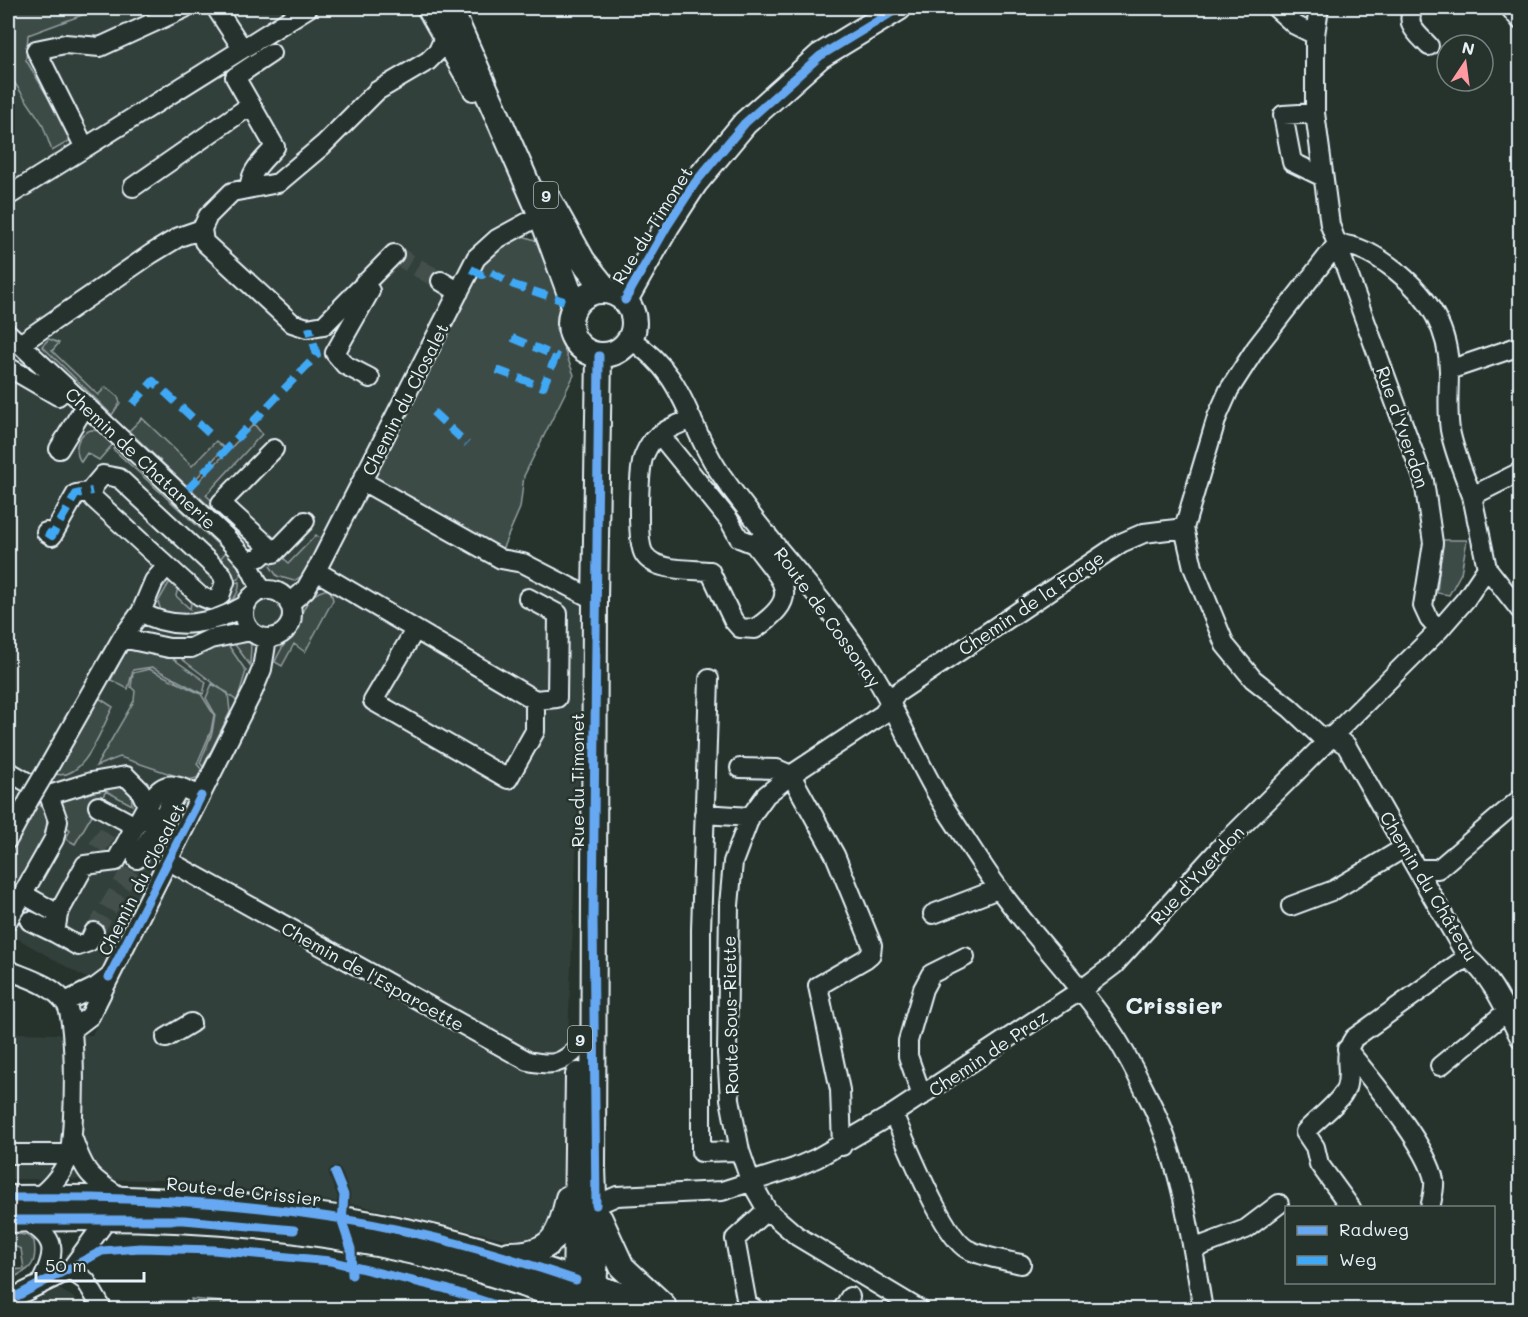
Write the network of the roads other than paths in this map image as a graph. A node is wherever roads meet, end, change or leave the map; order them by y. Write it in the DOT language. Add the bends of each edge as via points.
graph roads {
  1 [pos="185,8"];
  2 [pos="216,8"];
  3 [pos="308,8"];
  4 [pos="426,8"];
  5 [pos="450,8"];
  6 [pos="899,8"];
  7 [pos="1276,8"];
  8 [pos="1318,8"];
  9 [pos="1413,8"];
  10 [pos="1510,8"];
  11 [pos="1521,20"];
  12 [pos="1315,35"];
  13 [pos="443,40"];
  14 [pos="1429,46"];
  15 [pos="242,48"];
  16 [pos="272,53"];
  17 [pos="481,93"];
  18 [pos="251,105"];
  19 [pos="1315,113"];
  20 [pos="84,146"];
  21 [pos="1322,176"];
  22 [pos="133,187"];
  23 [pos="250,188"];
  24 [pos="8,196"];
  25 [pos="541,215"];
  26 [pos="202,229"];
  27 [pos="1337,244"];
  28 [pos="394,254"];
  29 [pos="441,281"];
  30 [pos="364,283"];
  31 [pos="459,292"];
  32 [pos="616,296"];
  33 [pos="574,305"];
  34 [pos="14,339"];
  35 [pos="630,339"];
  36 [pos="1514,348"];
  37 [pos="599,356"];
  38 [pos="8,367"];
  39 [pos="1449,370"];
  40 [pos="370,378"];
  41 [pos="66,388"];
  42 [pos="85,406"];
  43 [pos="692,419"];
  44 [pos="660,435"];
  45 [pos="59,449"];
  46 [pos="274,449"];
  47 [pos="1521,472"];
  48 [pos="364,482"];
  49 [pos="92,490"];
  50 [pos="1472,496"];
  51 [pos="305,522"];
  52 [pos="1184,528"];
  53 [pos="46,532"];
  54 [pos="760,539"];
  55 [pos="270,548"];
  56 [pos="247,561"];
  57 [pos="167,566"];
  58 [pos="1487,568"];
  59 [pos="316,571"];
  60 [pos="262,591"];
  61 [pos="528,598"];
  62 [pos="595,600"];
  63 [pos="289,604"];
  64 [pos="246,605"];
  65 [pos="1521,610"];
  66 [pos="141,620"];
  67 [pos="415,630"];
  68 [pos="1438,630"];
  69 [pos="207,631"];
  70 [pos="250,631"];
  71 [pos="267,638"];
  72 [pos="122,639"];
  73 [pos="709,679"];
  74 [pos="535,700"];
  75 [pos="888,702"];
  76 [pos="1333,737"];
  77 [pos="740,768"];
  78 [pos="8,771"];
  79 [pos="791,775"];
  80 [pos="180,787"];
  81 [pos="49,795"];
  82 [pos="201,796"];
  83 [pos="1521,799"];
  84 [pos="147,805"];
  85 [pos="98,806"];
  86 [pos="14,813"];
  87 [pos="704,814"];
  88 [pos="750,817"];
  89 [pos="135,826"];
  90 [pos="154,831"];
  91 [pos="8,839"];
  92 [pos="97,848"];
  93 [pos="1404,848"];
  94 [pos="137,859"];
  95 [pos="169,861"];
  96 [pos="86,865"];
  97 [pos="1417,869"];
  98 [pos="1438,869"];
  99 [pos="999,889"];
  100 [pos="1430,892"];
  101 [pos="22,894"];
  102 [pos="1291,906"];
  103 [pos="58,914"];
  104 [pos="933,914"];
  105 [pos="593,918"];
  106 [pos="8,920"];
  107 [pos="30,921"];
  108 [pos="701,930"];
  109 [pos="94,932"];
  110 [pos="728,932"];
  111 [pos="55,933"];
  112 [pos="964,957"];
  113 [pos="1467,957"];
  114 [pos="8,970"];
  115 [pos="109,977"];
  116 [pos="1082,990"];
  117 [pos="65,1002"];
  118 [pos="1506,1012"];
  119 [pos="191,1023"];
  120 [pos="73,1029"];
  121 [pos="166,1038"];
  122 [pos="1521,1038"];
  123 [pos="579,1047"];
  124 [pos="1347,1049"];
  125 [pos="701,1053"];
  126 [pos="727,1054"];
  127 [pos="1440,1066"];
  128 [pos="921,1096"];
  129 [pos="893,1114"];
  130 [pos="71,1131"];
  131 [pos="842,1146"];
  132 [pos="740,1151"];
  133 [pos="8,1154"];
  134 [pos="69,1154"];
  135 [pos="576,1160"];
  136 [pos="750,1180"];
  137 [pos="8,1198"];
  138 [pos="37,1198"];
  139 [pos="122,1198"];
  140 [pos="1279,1204"];
  141 [pos="596,1205"];
  142 [pos="1350,1206"];
  143 [pos="1430,1206"];
  144 [pos="767,1210"];
  145 [pos="108,1218"];
  146 [pos="15,1220"];
  147 [pos="1193,1249"];
  148 [pos="497,1264"];
  149 [pos="1021,1264"];
  150 [pos="70,1269"];
  151 [pos="40,1285"];
  152 [pos="11,1295"];
  153 [pos="586,1300"];
  154 [pos="103,1310"];
  155 [pos="546,1310"];
  156 [pos="663,1310"];
  157 [pos="669,1310"];
  158 [pos="756,1310"];
  159 [pos="920,1310"];
  160 [pos="1203,1310"];
  1 -- 20 [label="street" via="100,47 65,44 36,50"];
  2 -- 15 [label="street"];
  3 -- 15 [label="street"];
  4 -- 13 [label="street"];
  5 -- 17 [label="main road, 9"];
  6 -- 32 [label="main road, Rue du Timonet" via="820,56 745,123 695,183"];
  7 -- 12 [label="street" via="1295,25"];
  8 -- 12 [label="street, Rue d'Yverdon"];
  9 -- 14 [label="street" via="1410,26"];
  10 -- 11 [label="street"];
  12 -- 19 [label="street, Rue d'Yverdon"];
  13 -- 17 [label="street"];
  13 -- 23 [label="street" via="428,61 377,91 278,183"];
  15 -- 20 [label="street"];
  16 -- 18 [label="street" via="235,77"];
  17 -- 25 [label="main road, 9"];
  17 -- 32 [label="main road, 9" via="583,261"];
  18 -- 22 [label="street"];
  18 -- 23 [label="street" via="275,147 253,172"];
  19 -- 21 [label="street, Rue d'Yverdon"];
  19 -- 21 [label="street" via="1283,115 1292,162"];
  20 -- 24 [label="street"];
  21 -- 27 [label="street, Rue d'Yverdon"];
  23 -- 26 [label="street" via="232,192 208,216"];
  25 -- 31 [label="street, Chemin du Closalet" via="497,239 476,258"];
  25 -- 33 [label="main road, 9"];
  26 -- 30 [label="street" via="204,242 292,323 307,328 324,325"];
  26 -- 34 [label="street" via="179,237"];
  27 -- 39 [label="street" via="1352,245 1382,260 1425,298 1442,325"];
  27 -- 52 [label="street" via="1256,348 1229,390 1217,417"];
  27 -- 68 [label="street, Rue d'Yverdon" via="1424,482 1433,543 1423,606"];
  28 -- 30 [label="street"];
  29 -- 31 [label="street"];
  30 -- 40 [label="street" via="370,291 335,353 345,365"];
  31 -- 48 [label="street, Chemin du Closalet"];
  32 -- 33 [label="main road" via="589,293"];
  32 -- 35 [label="main road, 9" via="634,318"];
  33 -- 37 [label="main road, 9" via="569,327 572,338 588,353"];
  34 -- 41 [label="street, Chemin de Chatanerie"];
  35 -- 37 [label="main road" via="617,352"];
  35 -- 43 [label="street, Route de Cossonay" via="656,357 676,384"];
  36 -- 39 [label="street"];
  37 -- 62 [label="main road, Rue du Timonet / 9"];
  38 -- 41 [label="street" via="58,396"];
  39 -- 50 [label="street" via="1446,400 1450,433"];
  41 -- 42 [label="street, Chemin de Chatanerie"];
  42 -- 45 [label="street"];
  42 -- 56 [label="street, Chemin de Chatanerie"];
  43 -- 44 [label="street"];
  43 -- 54 [label="street, Route de Cossonay" via="710,457"];
  44 -- 54 [label="street" via="729,520 739,538"];
  44 -- 54 [label="street" via="651,442 644,457 640,539 644,554 668,567 710,571 733,620 740,628 755,629 782,607 786,593"];
  46 -- 55 [label="street" via="221,503"];
  47 -- 50 [label="street"];
  48 -- 59 [label="street, Chemin du Closalet"];
  48 -- 62 [label="street" via="501,560 523,563"];
  49 -- 53 [label="street" via="76,494 52,536"];
  49 -- 57 [label="street" via="93,498"];
  49 -- 57 [label="street" via="103,475 119,478 222,574 224,591 214,599 204,598"];
  50 -- 58 [label="street"];
  51 -- 55 [label="street" via="274,553"];
  52 -- 75 [label="street, Chemin de la Forge" via="1144,533 1122,543"];
  52 -- 76 [label="street, Chemin du Château" via="1193,567 1225,645 1253,679 1320,736"];
  54 -- 75 [label="street, Route de Cossonay" via="855,647"];
  55 -- 56 [label="street"];
  56 -- 60 [label="street, Chemin de Chatanerie"];
  57 -- 66 [label="street" via="154,581"];
  58 -- 65 [label="street"];
  58 -- 68 [label="street"];
  59 -- 63 [label="street, Chemin du Closalet" via="305,590"];
  59 -- 67 [label="street"];
  60 -- 63 [label="street" via="280,594"];
  60 -- 64 [label="street"];
  61 -- 74 [label="street" via="558,614 557,698"];
  62 -- 105 [label="main road, Rue du Timonet / 9"];
  63 -- 71 [label="street" via="288,627"];
  64 -- 69 [label="street"];
  64 -- 70 [label="street" via="244,618"];
  66 -- 69 [label="street"];
  66 -- 69 [label="street" via="164,635 188,636"];
  66 -- 72 [label="street"];
  67 -- 74 [label="street"];
  67 -- 74 [label="street" via="374,701 508,779 535,731"];
  68 -- 76 [label="street, Rue d'Yverdon"];
  69 -- 70 [label="street"];
  69 -- 72 [label="street" via="191,648"];
  70 -- 71 [label="street"];
  71 -- 82 [label="street, Chemin du Closalet" via="262,669 253,691"];
  72 -- 86 [label="street, bridge" via="29,800"];
  73 -- 87 [label="street"];
  75 -- 79 [label="street, Route Sous-Riette" via="883,714"];
  75 -- 99 [label="street, Route de Cossonay" via="948,813"];
  76 -- 93 [label="street, Chemin du Château" via="1352,754"];
  76 -- 116 [label="street, Rue d'Yverdon" via="1222,846 1114,965"];
  77 -- 79 [label="street" via="777,769"];
  78 -- 81 [label="street"];
  79 -- 88 [label="street, Route Sous-Riette" via="766,795"];
  79 -- 131 [label="street" via="835,855 872,945 871,954 865,959 818,986 840,1090"];
  80 -- 82 [label="street"];
  80 -- 84 [label="street" via="158,789"];
  80 -- 90 [label="street"];
  81 -- 84 [label="street" via="126,776 140,790"];
  81 -- 101 [label="street" via="57,822 54,839"];
  82 -- 95 [label="street, Chemin du Closalet"];
  83 -- 98 [label="street"];
  84 -- 89 [label="street"];
  84 -- 90 [label="street"];
  85 -- 89 [label="street" via="114,823"];
  86 -- 91 [label="street"];
  87 -- 88 [label="street"];
  87 -- 108 [label="street"];
  88 -- 110 [label="street, Route Sous-Riette" via="733,862"];
  89 -- 96 [label="street" via="116,861"];
  90 -- 94 [label="street"];
  92 -- 96 [label="street"];
  93 -- 97 [label="street, Chemin du Château"];
  93 -- 102 [label="street" via="1334,890"];
  95 -- 115 [label="street, Chemin du Closalet"];
  95 -- 123 [label="street, Chemin de l'Esparcette" via="528,1061 550,1065 568,1058"];
  96 -- 103 [label="street"];
  97 -- 98 [label="street"];
  97 -- 100 [label="street, Chemin du Château"];
  98 -- 100 [label="street"];
  99 -- 104 [label="street"];
  99 -- 116 [label="street, Route de Cossonay"];
  100 -- 113 [label="street, Chemin du Château"];
  101 -- 103 [label="street"];
  101 -- 106 [label="street"];
  103 -- 111 [label="street"];
  105 -- 123 [label="main road, Rue du Timonet / 9"];
  105 -- 141 [label="main road, Rue du Timonet / 9"];
  107 -- 111 [label="street"];
  108 -- 110 [label="street"];
  108 -- 125 [label="street"];
  109 -- 111 [label="street" via="89,942 78,946"];
  110 -- 126 [label="street, Route Sous-Riette"];
  112 -- 128 [label="street" via="931,974 923,989 908,1041 908,1056"];
  113 -- 118 [label="street, Chemin du Château"];
  113 -- 124 [label="street" via="1354,1038"];
  114 -- 117 [label="street" via="43,984"];
  115 -- 117 [label="street"];
  115 -- 120 [label="street, Chemin du Closalet" via="90,1016"];
  116 -- 128 [label="street, Chemin de Praz"];
  116 -- 147 [label="street, Route de Cossonay" via="1113,1033 1152,1104 1176,1170"];
  117 -- 120 [label="street" via="72,1015"];
  118 -- 122 [label="street, Chemin du Château"];
  118 -- 127 [label="street"];
  119 -- 121 [label="street"];
  120 -- 130 [label="street"];
  123 -- 135 [label="main road, Rue du Timonet / 9"];
  124 -- 142 [label="street" via="1347,1085 1341,1098 1305,1131 1319,1164"];
  124 -- 143 [label="street" via="1382,1092 1429,1165 1434,1190"];
  125 -- 126 [label="street"];
  125 -- 132 [label="street" via="701,1152"];
  126 -- 132 [label="street, Route Sous-Riette" via="730,1099"];
  128 -- 129 [label="street, Chemin de Praz"];
  129 -- 131 [label="street, Chemin de Praz"];
  129 -- 149 [label="street" via="955,1238 967,1249"];
  130 -- 134 [label="street"];
  130 -- 139 [label="street" via="83,1167"];
  131 -- 136 [label="street, Chemin de Praz" via="794,1168"];
  132 -- 136 [label="street, Route Sous-Riette"];
  133 -- 134 [label="street"];
  134 -- 138 [label="street" via="51,1187"];
  135 -- 148 [label="main road" via="559,1233 539,1250"];
  135 -- 153 [label="main road, Rue du Timonet / 9"];
  136 -- 141 [label="street, Chemin de Praz" via="722,1191 617,1196"];
  136 -- 144 [label="street, Route Sous-Riette"];
  137 -- 138 [label="main road, Route de Crissier"];
  138 -- 139 [label="main road, Route de Crissier"];
  139 -- 148 [label="main road, Route de Crissier" via="192,1201 356,1221"];
  140 -- 147 [label="street" via="1246,1229"];
  141 -- 153 [label="main road"];
  141 -- 157 [label="main road, 9" via="605,1234 622,1266"];
  144 -- 158 [label="street" via="735,1239 747,1304"];
  144 -- 159 [label="street, Route Sous-Riette" via="797,1236"];
  145 -- 146 [label="main road, Route de Crissier"];
  145 -- 148 [label="main road, Route de Crissier" via="294,1230"];
  145 -- 150 [label="street"];
  146 -- 151 [label="street" via="39,1228 50,1240 52,1257"];
  147 -- 160 [label="street, Route de Cossonay"];
  148 -- 153 [label="main road, Route de Crissier"];
  148 -- 155 [label="main road"];
  150 -- 151 [label="street"];
  150 -- 154 [label="street" via="86,1281"];
  151 -- 152 [label="street"];
  153 -- 156 [label="main road, Route de Crissier"];
}
